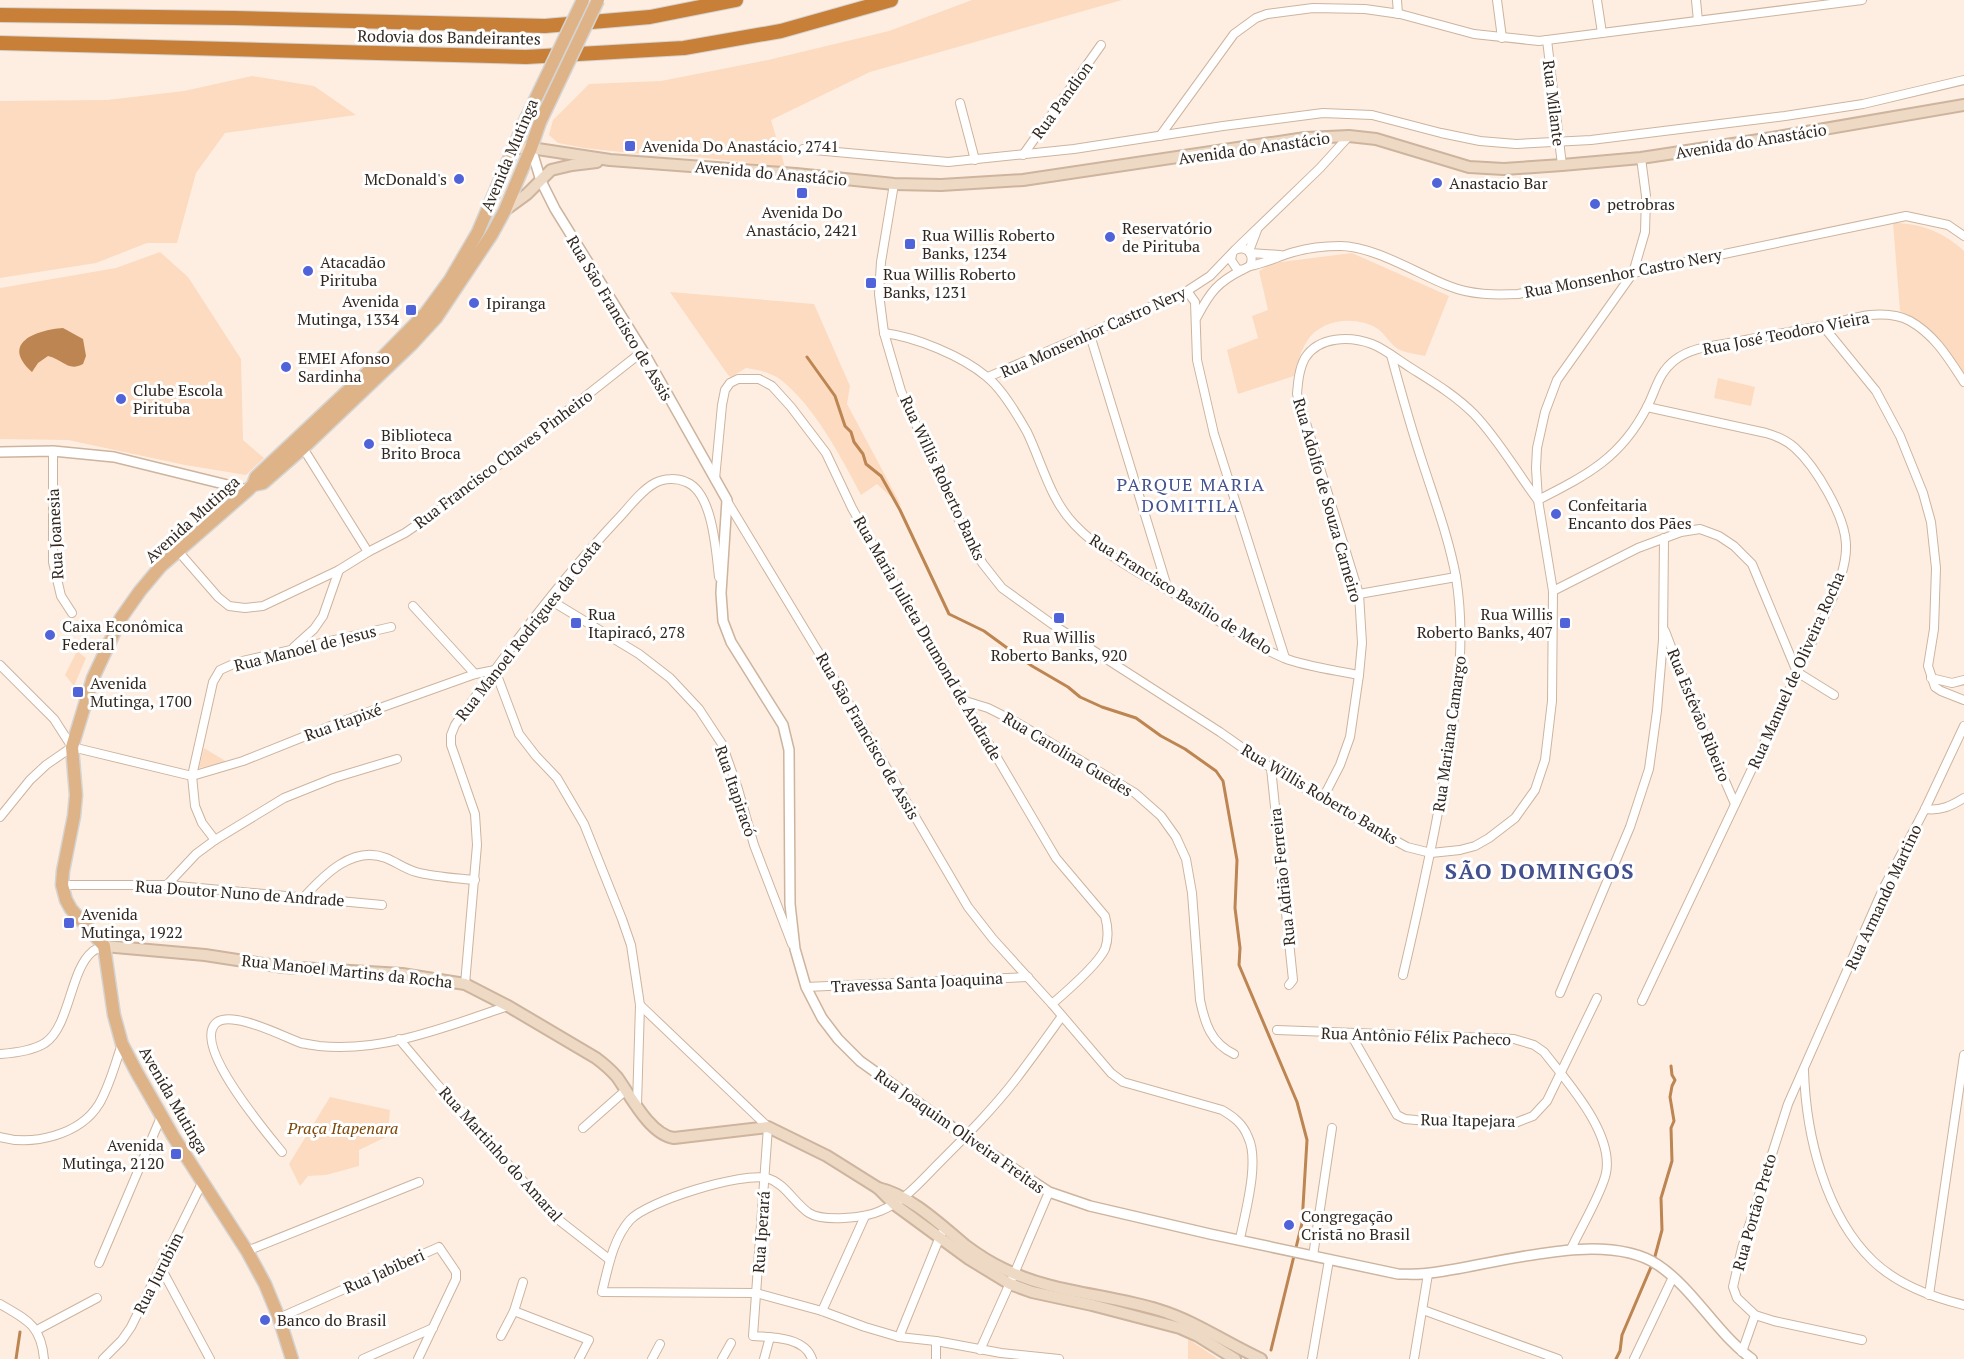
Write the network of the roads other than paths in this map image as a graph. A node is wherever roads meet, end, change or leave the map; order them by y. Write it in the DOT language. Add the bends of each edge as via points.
graph roads {
  1 [pos="583,0"];
  2 [pos="598,0"];
  3 [pos="736,0"];
  4 [pos="891,0"];
  5 [pos="1397,0"];
  6 [pos="1497,0"];
  7 [pos="1597,0"];
  8 [pos="1696,0"];
  9 [pos="1862,0"];
  10 [pos="1797,4"];
  11 [pos="1398,14"];
  12 [pos="0,15"];
  13 [pos="1698,21"];
  14 [pos="1602,33"];
  15 [pos="1502,38"];
  16 [pos="1546,40"];
  17 [pos="0,43"];
  18 [pos="1101,45"];
  19 [pos="1964,80"];
  20 [pos="960,103"];
  21 [pos="1964,105"];
  22 [pos="1160,135"];
  23 [pos="1349,136"];
  24 [pos="1559,142"];
  25 [pos="514,148"];
  26 [pos="531,148"];
  27 [pos="802,148"];
  28 [pos="1023,155"];
  29 [pos="1641,158"];
  30 [pos="610,160"];
  31 [pos="975,160"];
  32 [pos="1562,165"];
  33 [pos="503,174"];
  34 [pos="542,181"];
  35 [pos="894,184"];
  36 [pos="505,210"];
  37 [pos="1257,229"];
  38 [pos="1964,236"];
  39 [pos="1250,252"];
  40 [pos="1234,253"];
  41 [pos="1284,255"];
  42 [pos="1246,268"];
  43 [pos="1633,273"];
  44 [pos="1198,285"];
  45 [pos="1216,286"];
  46 [pos="1187,291"];
  47 [pos="1197,318"];
  48 [pos="1823,326"];
  49 [pos="884,333"];
  50 [pos="1090,335"];
  51 [pos="643,351"];
  52 [pos="1391,356"];
  53 [pos="988,377"];
  54 [pos="1964,382"];
  55 [pos="1647,407"];
  56 [pos="303,448"];
  57 [pos="53,451"];
  58 [pos="0,452"];
  59 [pos="715,479"];
  60 [pos="251,488"];
  61 [pos="727,500"];
  62 [pos="1538,500"];
  63 [pos="1664,538"];
  64 [pos="178,551"];
  65 [pos="368,552"];
  66 [pos="339,570"];
  67 [pos="1456,577"];
  68 [pos="1168,590"];
  69 [pos="1553,591"];
  70 [pos="721,593"];
  71 [pos="1359,594"];
  72 [pos="550,600"];
  73 [pos="412,606"];
  74 [pos="72,613"];
  75 [pos="1662,625"];
  76 [pos="391,627"];
  77 [pos="292,649"];
  78 [pos="1285,658"];
  79 [pos="0,665"];
  80 [pos="495,670"];
  81 [pos="1797,672"];
  82 [pos="475,674"];
  83 [pos="1359,675"];
  84 [pos="1931,678"];
  85 [pos="1964,680"];
  86 [pos="1834,695"];
  87 [pos="962,700"];
  88 [pos="1964,700"];
  89 [pos="1964,726"];
  90 [pos="72,747"];
  91 [pos="397,759"];
  92 [pos="1271,768"];
  93 [pos="192,776"];
  94 [pos="1323,798"];
  95 [pos="1964,798"];
  96 [pos="1735,804"];
  97 [pos="1925,809"];
  98 [pos="0,817"];
  99 [pos="215,840"];
  100 [pos="1431,853"];
  101 [pos="475,880"];
  102 [pos="62,885"];
  103 [pos="167,885"];
  104 [pos="304,897"];
  105 [pos="382,905"];
  106 [pos="104,946"];
  107 [pos="795,949"];
  108 [pos="1403,975"];
  109 [pos="1028,977"];
  110 [pos="465,984"];
  111 [pos="1289,985"];
  112 [pos="806,987"];
  113 [pos="1560,993"];
  114 [pos="1597,998"];
  115 [pos="1642,1002"];
  116 [pos="1052,1004"];
  117 [pos="640,1005"];
  118 [pos="508,1006"];
  119 [pos="1062,1016"];
  120 [pos="1277,1030"];
  121 [pos="1350,1033"];
  122 [pos="399,1039"];
  123 [pos="122,1044"];
  124 [pos="0,1054"];
  125 [pos="1234,1054"];
  126 [pos="1964,1055"];
  127 [pos="1804,1069"];
  128 [pos="1560,1073"];
  129 [pos="626,1090"];
  130 [pos="1805,1101"];
  131 [pos="1788,1104"];
  132 [pos="637,1105"];
  133 [pos="161,1117"];
  134 [pos="768,1127"];
  135 [pos="583,1128"];
  136 [pos="1332,1128"];
  137 [pos="0,1137"];
  138 [pos="966,1137"];
  139 [pos="282,1152"];
  140 [pos="765,1178"];
  141 [pos="203,1181"];
  142 [pos="419,1182"];
  143 [pos="1049,1192"];
  144 [pos="899,1201"];
  145 [pos="865,1216"];
  146 [pos="942,1232"];
  147 [pos="1240,1239"];
  148 [pos="1571,1249"];
  149 [pos="247,1251"];
  150 [pos="1313,1256"];
  151 [pos="610,1260"];
  152 [pos="1329,1260"];
  153 [pos="99,1263"];
  154 [pos="160,1268"];
  155 [pos="1428,1274"];
  156 [pos="1670,1274"];
  157 [pos="1012,1279"];
  158 [pos="522,1282"];
  159 [pos="756,1293"];
  160 [pos="1929,1295"];
  161 [pos="97,1298"];
  162 [pos="0,1304"];
  163 [pos="1964,1305"];
  164 [pos="1423,1310"];
  165 [pos="514,1311"];
  166 [pos="822,1311"];
  167 [pos="1755,1315"];
  168 [pos="279,1318"];
  169 [pos="433,1328"];
  170 [pos="37,1330"];
  171 [pos="501,1336"];
  172 [pos="770,1337"];
  173 [pos="899,1337"];
  174 [pos="1862,1340"];
  175 [pos="936,1341"];
  176 [pos="731,1343"];
  177 [pos="660,1344"];
  178 [pos="980,1350"];
  179 [pos="1740,1355"];
  180 [pos="44,1359"];
  181 [pos="103,1359"];
  182 [pos="210,1359"];
  183 [pos="292,1359"];
  184 [pos="363,1359"];
  185 [pos="418,1359"];
  186 [pos="579,1359"];
  187 [pos="652,1359"];
  188 [pos="722,1359"];
  189 [pos="764,1359"];
  190 [pos="812,1359"];
  191 [pos="936,1359"];
  192 [pos="1059,1359"];
  193 [pos="1236,1359"];
  194 [pos="1261,1359"];
  195 [pos="1312,1359"];
  196 [pos="1414,1359"];
  197 [pos="1558,1359"];
  198 [pos="1634,1359"];
  199 [pos="1752,1359"];
  1 -- 25 [label="main road, Avenida Mutinga, bridge"];
  2 -- 26 [label="main road, Avenida Mutinga, bridge"];
  3 -- 12 [label="highway, Rodovia dos Bandeirantes" via="650,17 545,26"];
  4 -- 17 [label="highway, Rodovia dos Bandeirantes" via="781,31 684,48 526,57"];
  5 -- 11 [label="street"];
  6 -- 15 [label="street"];
  7 -- 14 [label="street"];
  8 -- 13 [label="street"];
  9 -- 10 [label="street"];
  10 -- 13 [label="street"];
  11 -- 15 [label="street"];
  11 -- 22 [label="street" via="1365,9 1313,9 1256,18 1234,34"];
  13 -- 14 [label="street"];
  14 -- 16 [label="street"];
  15 -- 16 [label="street"];
  16 -- 24 [label="street, Rua Milante"];
  18 -- 28 [label="street, Rua Pandion"];
  19 -- 24 [label="street, Avenida do Anastácio" via="1863,104 1785,116"];
  20 -- 31 [label="street"];
  21 -- 29 [label="main road, Avenida do Anastácio"];
  22 -- 24 [label="street, Avenida do Anastácio" via="1333,114 1372,115 1480,141"];
  22 -- 28 [label="street, Avenida do Anastácio"];
  23 -- 32 [label="main road, Avenida do Anastácio" via="1376,139 1469,167"];
  23 -- 35 [label="main road, Avenida do Anastácio" via="1305,138 1023,180"];
  23 -- 37 [label="street, Rua Monsenhor Castro Nery"];
  24 -- 32 [label="street, Rua Milante"];
  25 -- 26 [label="main road, Avenida do Anastácio"];
  25 -- 33 [label="main road, Avenida Mutinga"];
  26 -- 30 [label="main road, Avenida do Anastácio"];
  26 -- 34 [label="street, Rua São Francisco de Assis"];
  26 -- 36 [label="main road, Avenida Mutinga"];
  27 -- 31 [label="street, Avenida do Anastácio" via="948,162"];
  28 -- 31 [label="street, Avenida do Anastácio"];
  29 -- 32 [label="main road, Avenida do Anastácio"];
  29 -- 43 [label="street, Rua Willis Roberto Banks" via="1646,231"];
  30 -- 34 [label="main road, Avenida do Anastácio" via="556,168"];
  30 -- 35 [label="main road, Avenida do Anastácio"];
  33 -- 36 [label="main road" via="499,199"];
  33 -- 60 [label="main road, Avenida Mutinga" via="470,247 425,314 256,477"];
  34 -- 36 [label="main road, Avenida do Anastácio"];
  34 -- 51 [label="street, Rua São Francisco de Assis"];
  35 -- 49 [label="street, Rua Willis Roberto Banks" via="881,262 879,294"];
  36 -- 56 [label="main road, Avenida Mutinga" via="436,318"];
  37 -- 39 [label="street"];
  37 -- 40 [label="street, Rua Monsenhor Castro Nery"];
  38 -- 43 [label="street, Rua Monsenhor Castro Nery" via="1947,225 1906,216"];
  39 -- 40 [label="street" via="1240,248"];
  39 -- 41 [label="street, Rua Monsenhor Castro Nery"];
  39 -- 42 [label="street" via="1252,257"];
  40 -- 42 [label="street" via="1233,265"];
  40 -- 44 [label="street, Rua Monsenhor Castro Nery"];
  41 -- 42 [label="street, Rua Monsenhor Castro Nery"];
  41 -- 43 [label="street, Rua Monsenhor Castro Nery" via="1342,246 1368,252 1450,287 1499,295"];
  42 -- 45 [label="street, Rua Monsenhor Castro Nery"];
  43 -- 62 [label="street, Rua Willis Roberto Banks" via="1557,381 1537,448"];
  44 -- 45 [label="street, Rua Monsenhor Castro Nery"];
  44 -- 46 [label="street, Rua Monsenhor Castro Nery"];
  45 -- 47 [label="street"];
  46 -- 47 [label="street" via="1195,302"];
  46 -- 50 [label="street, Rua Monsenhor Castro Nery"];
  47 -- 78 [label="street" via="1197,360 1214,434"];
  48 -- 54 [label="street, Rua José Teodoro Vieira" via="1871,315 1909,321 1930,335"];
  48 -- 55 [label="street, Rua José Teodoro Vieira" via="1684,354 1661,373"];
  48 -- 84 [label="street" via="1876,391 1900,436 1923,494 1931,522 1936,568 1928,666"];
  49 -- 53 [label="street, Rua Francisco Basílio de Melo" via="922,342"];
  49 -- 92 [label="street, Rua Willis Roberto Banks" via="901,391 969,542 1002,588"];
  50 -- 53 [label="street, Rua Monsenhor Castro Nery"];
  50 -- 68 [label="street"];
  51 -- 59 [label="street, Rua São Francisco de Assis"];
  51 -- 65 [label="street, Rua Francisco Chaves Pinheiro" via="462,494 405,533"];
  52 -- 62 [label="street, Rua Adolfo de Souza Carneiro" via="1446,390 1474,414"];
  52 -- 67 [label="street, Rua Mariana Camargo"];
  52 -- 71 [label="street, Rua Adolfo de Souza Carneiro" via="1362,341 1340,339 1322,343 1305,358 1298,377 1297,394"];
  53 -- 68 [label="street, Rua Francisco Basílio de Melo" via="1027,432 1058,504 1073,523 1095,544"];
  55 -- 62 [label="street, Rua José Teodoro Vieira" via="1627,439 1605,461"];
  55 -- 81 [label="street, Rua Manuel de Oliveira Rocha" via="1780,437 1803,456 1824,486 1845,536 1846,555 1831,601"];
  56 -- 60 [label="main road, Avenida Mutinga"];
  56 -- 65 [label="street"];
  57 -- 58 [label="street"];
  57 -- 60 [label="street" via="114,457"];
  57 -- 74 [label="street, Rua Joanesia" via="53,562 61,596"];
  59 -- 61 [label="street, Rua São Francisco de Assis"];
  59 -- 87 [label="street, Rua Maria Julieta Drumond de Andrade" via="725,390 738,379 759,380 772,386 826,453 852,508"];
  60 -- 64 [label="main road, Avenida Mutinga"];
  61 -- 70 [label="street, Rua Joaquim Oliveira Freitas"];
  61 -- 109 [label="street, Rua São Francisco de Assis" via="968,907"];
  62 -- 69 [label="street, Rua Willis Roberto Banks"];
  63 -- 69 [label="street"];
  63 -- 75 [label="street"];
  63 -- 81 [label="street" via="1700,529 1734,546 1752,564"];
  64 -- 66 [label="street, Rua Francisco Chaves Pinheiro" via="218,597 229,606 244,608 263,606"];
  64 -- 90 [label="main road, Avenida Mutinga" via="161,566 121,618 93,678"];
  65 -- 66 [label="street, Rua Francisco Chaves Pinheiro"];
  66 -- 77 [label="street" via="323,616 314,630"];
  67 -- 71 [label="street"];
  67 -- 100 [label="street, Rua Mariana Camargo" via="1461,615 1455,711"];
  68 -- 78 [label="street, Rua Francisco Basílio de Melo"];
  69 -- 100 [label="street, Rua Willis Roberto Banks" via="1552,701 1545,760 1535,790 1515,818 1475,846"];
  70 -- 72 [label="street, Rua Manoel Rodrigues da Costa" via="713,522 699,492 688,482 664,479 638,498"];
  70 -- 107 [label="street, Rua Joaquim Oliveira Freitas" via="723,621 731,642 783,725 789,750 790,904"];
  71 -- 83 [label="street, Rua Adolfo de Souza Carneiro"];
  72 -- 80 [label="street, Rua Manoel Rodrigues da Costa"];
  72 -- 107 [label="street, Rua Itapiracó" via="639,654 699,709 722,744 754,845"];
  73 -- 82 [label="street"];
  75 -- 96 [label="street, Rua Estêvão Ribeiro"];
  75 -- 113 [label="street" via="1658,711 1649,769 1630,827"];
  76 -- 77 [label="street, Rua Manoel de Jesus"];
  77 -- 93 [label="street, Rua Manoel de Jesus" via="220,670 208,696"];
  78 -- 83 [label="street, Rua Francisco Basílio de Melo"];
  79 -- 90 [label="street" via="54,719"];
  80 -- 82 [label="street, Rua Itapixé"];
  80 -- 101 [label="street, Rua Manoel Rodrigues da Costa" via="451,735 475,814"];
  80 -- 117 [label="street" via="519,734 557,778 584,824 631,945"];
  81 -- 86 [label="street"];
  81 -- 96 [label="street, Rua Manuel de Oliveira Rocha"];
  82 -- 93 [label="street, Rua Itapixé" via="243,761"];
  83 -- 94 [label="street, Rua Adolfo de Souza Carneiro" via="1350,737"];
  84 -- 85 [label="street" via="1952,683"];
  84 -- 88 [label="street" via="1935,687"];
  87 -- 116 [label="street, Rua Maria Julieta Drumond de Andrade" via="1056,858 1105,916 1108,928 1104,951"];
  87 -- 125 [label="street, Rua Carolina Guedes" via="1016,722 1135,793 1161,816 1186,859 1203,1016 1215,1041"];
  89 -- 97 [label="street, Rua Armando Martino"];
  90 -- 93 [label="street"];
  90 -- 98 [label="street" via="30,780"];
  90 -- 102 [label="main road, Avenida Mutinga" via="76,795"];
  91 -- 99 [label="street" via="353,771 284,798"];
  92 -- 94 [label="street, Rua Willis Roberto Banks"];
  92 -- 111 [label="street, Rua Adrião Ferreira" via="1293,980"];
  93 -- 99 [label="street, Rua Manoel de Jesus" via="195,806 202,824"];
  94 -- 100 [label="street, Rua Willis Roberto Banks" via="1388,837"];
  95 -- 97 [label="street" via="1937,811"];
  96 -- 115 [label="street, Rua Manuel de Oliveira Rocha"];
  97 -- 127 [label="street, Rua Armando Martino" via="1884,887"];
  99 -- 103 [label="street"];
  100 -- 108 [label="street, Rua Mariana Camargo"];
  101 -- 104 [label="street" via="418,873 368,855 334,868"];
  101 -- 110 [label="street, Rua Manoel Rodrigues da Costa"];
  102 -- 103 [label="street, Rua Doutor Nuno de Andrade"];
  102 -- 106 [label="main road" via="71,909"];
  103 -- 104 [label="street, Rua Doutor Nuno de Andrade"];
  104 -- 105 [label="street, Rua Doutor Nuno de Andrade"];
  106 -- 110 [label="main road, Rua Manoel Martins da Rocha" via="283,967 402,974"];
  106 -- 123 [label="main road, Avenida Mutinga"];
  106 -- 124 [label="street" via="83,963 53,1036 30,1049"];
  107 -- 112 [label="street, Rua Joaquim Oliveira Freitas"];
  109 -- 112 [label="street, Travessa Santa Joaquina"];
  109 -- 116 [label="street, Rua São Francisco de Assis"];
  110 -- 118 [label="main road, Rua Manoel Martins da Rocha"];
  112 -- 138 [label="street, Rua Joaquim Oliveira Freitas" via="822,1018 860,1061"];
  114 -- 128 [label="street, Rua Itapejara"];
  116 -- 119 [label="street, Rua São Francisco de Assis"];
  117 -- 132 [label="street"];
  117 -- 134 [label="street"];
  118 -- 122 [label="street"];
  118 -- 129 [label="main road, Rua Manoel Martins da Rocha" via="608,1066"];
  119 -- 138 [label="street" via="1016,1079"];
  119 -- 147 [label="street, Rua São Francisco de Assis" via="1123,1082 1222,1110 1242,1125 1252,1150 1251,1183"];
  120 -- 121 [label="street, Rua Antônio Félix Pacheco"];
  121 -- 128 [label="street, Rua Antônio Félix Pacheco" via="1514,1039 1544,1052"];
  121 -- 128 [label="street, Rua Itapejara" via="1393,1110 1405,1119 1515,1124 1533,1116 1547,1101"];
  122 -- 139 [label="street" via="320,1046 253,1024 227,1019 217,1022 211,1036 218,1060 236,1093"];
  122 -- 151 [label="street, Rua Martinho do Amaral" via="555,1217"];
  123 -- 133 [label="main road, Avenida Mutinga"];
  123 -- 137 [label="street" via="106,1090 86,1119 52,1136 30,1141"];
  126 -- 160 [label="street"];
  127 -- 130 [label="street"];
  127 -- 131 [label="street, Rua Portão Preto"];
  128 -- 148 [label="street, Rua Antônio Félix Pacheco" via="1596,1123 1607,1162 1600,1189"];
  129 -- 132 [label="main road, Rua Manoel Martins da Rocha"];
  129 -- 135 [label="street"];
  130 -- 131 [label="street"];
  130 -- 160 [label="street" via="1821,1170 1857,1243 1883,1269"];
  131 -- 167 [label="street, Rua Portão Preto" via="1733,1287 1737,1298"];
  132 -- 134 [label="main road, Rua Manoel Martins da Rocha" via="653,1127 668,1137"];
  133 -- 141 [label="main road, Avenida Mutinga"];
  133 -- 153 [label="street"];
  134 -- 140 [label="street, Rua Iperará"];
  134 -- 144 [label="main road" via="827,1156"];
  136 -- 150 [label="street"];
  138 -- 143 [label="street, Rua Joaquim Oliveira Freitas"];
  138 -- 144 [label="street"];
  140 -- 145 [label="street" via="781,1186 813,1215"];
  140 -- 151 [label="street" via="696,1189 639,1211 624,1229"];
  140 -- 159 [label="street, Rua Iperará"];
  141 -- 149 [label="main road, Avenida Mutinga"];
  141 -- 154 [label="street, Rua Jurubim"];
  142 -- 149 [label="street"];
  143 -- 147 [label="street, Rua Joaquim Oliveira Freitas" via="1090,1206"];
  143 -- 157 [label="street"];
  144 -- 145 [label="street"];
  144 -- 146 [label="main road"];
  145 -- 166 [label="street"];
  146 -- 157 [label="main road" via="969,1259"];
  146 -- 173 [label="street"];
  147 -- 150 [label="street, Rua Joaquim Oliveira Freitas"];
  148 -- 155 [label="street, Rua Joaquim Oliveira Freitas"];
  148 -- 156 [label="street, Rua Joaquim Oliveira Freitas" via="1616,1249 1642,1257"];
  149 -- 168 [label="main road, Avenida Mutinga"];
  150 -- 152 [label="street, Rua Joaquim Oliveira Freitas"];
  151 -- 159 [label="street" via="602,1292"];
  152 -- 155 [label="street, Rua Joaquim Oliveira Freitas" via="1398,1274"];
  152 -- 195 [label="street"];
  154 -- 181 [label="street, Rua Jurubim" via="131,1327"];
  154 -- 182 [label="street"];
  155 -- 164 [label="street"];
  156 -- 179 [label="street, Rua Joaquim Oliveira Freitas"];
  156 -- 198 [label="street"];
  157 -- 178 [label="street"];
  157 -- 193 [label="main road" via="1032,1292 1180,1328"];
  157 -- 194 [label="main road" via="1168,1313 1189,1320"];
  158 -- 165 [label="street"];
  159 -- 166 [label="street"];
  159 -- 172 [label="street, Rua Iperará" via="753,1336"];
  160 -- 163 [label="street"];
  161 -- 170 [label="street"];
  162 -- 170 [label="street"];
  164 -- 196 [label="street"];
  164 -- 197 [label="street"];
  165 -- 171 [label="street"];
  165 -- 186 [label="street" via="589,1340"];
  166 -- 173 [label="street"];
  167 -- 174 [label="street"];
  167 -- 179 [label="street"];
  168 -- 169 [label="street, Rua Jabiberi" via="436,1247 457,1276"];
  168 -- 183 [label="main road, Avenida Mutinga"];
  169 -- 184 [label="street"];
  169 -- 185 [label="street, Rua Jabiberi"];
  170 -- 180 [label="street"];
  172 -- 189 [label="street"];
  172 -- 190 [label="street" via="802,1345"];
  173 -- 175 [label="street"];
  175 -- 178 [label="street"];
  175 -- 191 [label="street"];
  176 -- 188 [label="street"];
  177 -- 187 [label="street"];
  178 -- 192 [label="street"];
  179 -- 199 [label="street, Rua Joaquim Oliveira Freitas"];
}
